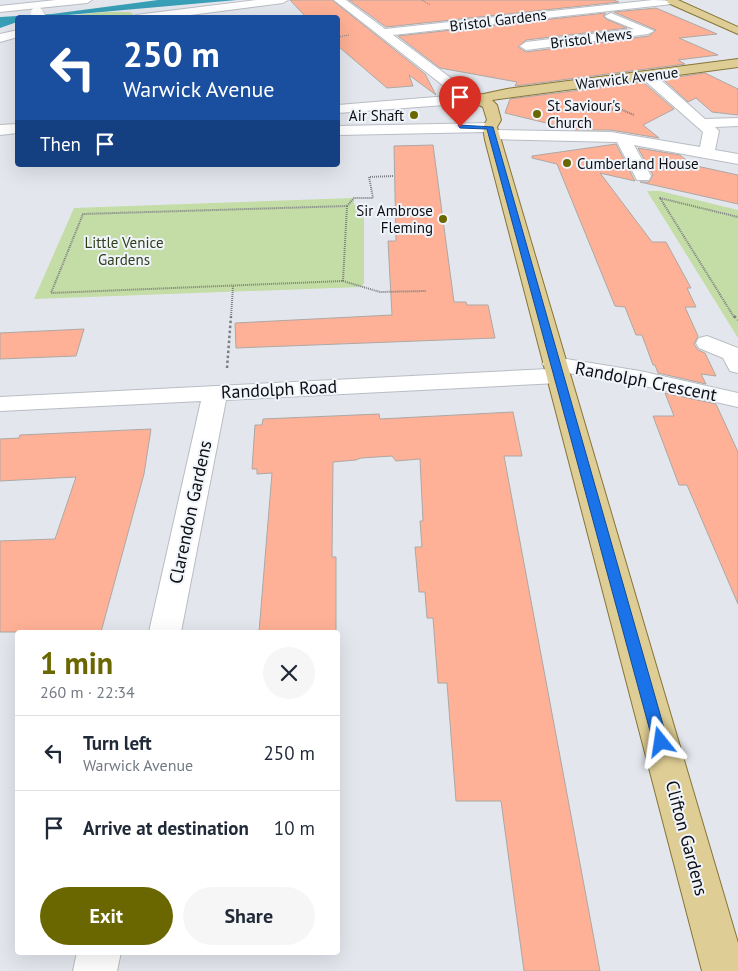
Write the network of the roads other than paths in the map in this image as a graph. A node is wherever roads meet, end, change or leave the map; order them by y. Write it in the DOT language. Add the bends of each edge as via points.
graph roads {
  1 [pos="87,0"];
  2 [pos="284,0"];
  3 [pos="339,0"];
  4 [pos="352,0"];
  5 [pos="688,0"];
  6 [pos="671,1"];
  7 [pos="32,9"];
  8 [pos="0,10"];
  9 [pos="603,13"];
  10 [pos="160,15"];
  11 [pos="734,28"];
  12 [pos="390,33"];
  13 [pos="15,35"];
  14 [pos="0,38"];
  15 [pos="526,46"];
  16 [pos="738,63"];
  17 [pos="648,76"];
  18 [pos="479,100"];
  19 [pos="390,104"];
  20 [pos="357,108"];
  21 [pos="340,109"];
  22 [pos="738,122"];
  23 [pos="704,123"];
  24 [pos="15,128"];
  25 [pos="404,128"];
  26 [pos="0,130"];
  27 [pos="368,130"];
  28 [pos="491,130"];
  29 [pos="340,131"];
  30 [pos="623,139"];
  31 [pos="15,142"];
  32 [pos="0,143"];
  33 [pos="704,152"];
  34 [pos="738,159"];
  35 [pos="642,176"];
  36 [pos="707,343"];
  37 [pos="738,366"];
  38 [pos="556,370"];
  39 [pos="220,392"];
  40 [pos="738,400"];
  41 [pos="0,404"];
  42 [pos="165,630"];
  43 [pos="99,955"];
  44 [pos="96,971"];
  45 [pos="724,971"];
  1 -- 7 [label="street"];
  2 -- 10 [label="street"];
  3 -- 12 [label="street"];
  4 -- 12 [label="street"];
  5 -- 6 [label="main road"];
  6 -- 9 [label="street, Bristol Gardens"];
  6 -- 11 [label="main road"];
  7 -- 8 [label="street"];
  9 -- 12 [label="street, Bristol Gardens"];
  9 -- 15 [label="street, Bristol Mews" via="648,31"];
  12 -- 18 [label="street" via="454,87"];
  13 -- 14 [label="street"];
  16 -- 17 [label="main road, Warwick Avenue"];
  17 -- 18 [label="main road, Warwick Avenue" via="515,92"];
  17 -- 23 [label="street"];
  18 -- 19 [label="street, Warwick Avenue"];
  18 -- 28 [label="main road" via="470,105 473,122"];
  19 -- 20 [label="street, Warwick Avenue"];
  19 -- 25 [label="street" via="388,110 393,123"];
  20 -- 21 [label="street, Warwick Avenue"];
  20 -- 27 [label="street" via="368,113 371,126"];
  22 -- 23 [label="street"];
  23 -- 33 [label="street" via="711,131"];
  24 -- 26 [label="street"];
  25 -- 27 [label="street"];
  25 -- 28 [label="street"];
  27 -- 29 [label="street"];
  28 -- 30 [label="street"];
  28 -- 38 [label="main road, Clifton Gardens"];
  30 -- 33 [label="street"];
  30 -- 35 [label="street"];
  31 -- 32 [label="street"];
  33 -- 34 [label="street"];
  36 -- 37 [label="street" via="733,354"];
  38 -- 39 [label="street, Randolph Road"];
  38 -- 40 [label="street, Randolph Crescent" via="640,378"];
  38 -- 45 [label="main road, Clifton Gardens"];
  39 -- 41 [label="street, Randolph Road"];
  39 -- 42 [label="street, Clarendon Gardens"];
  43 -- 44 [label="street"];
}
